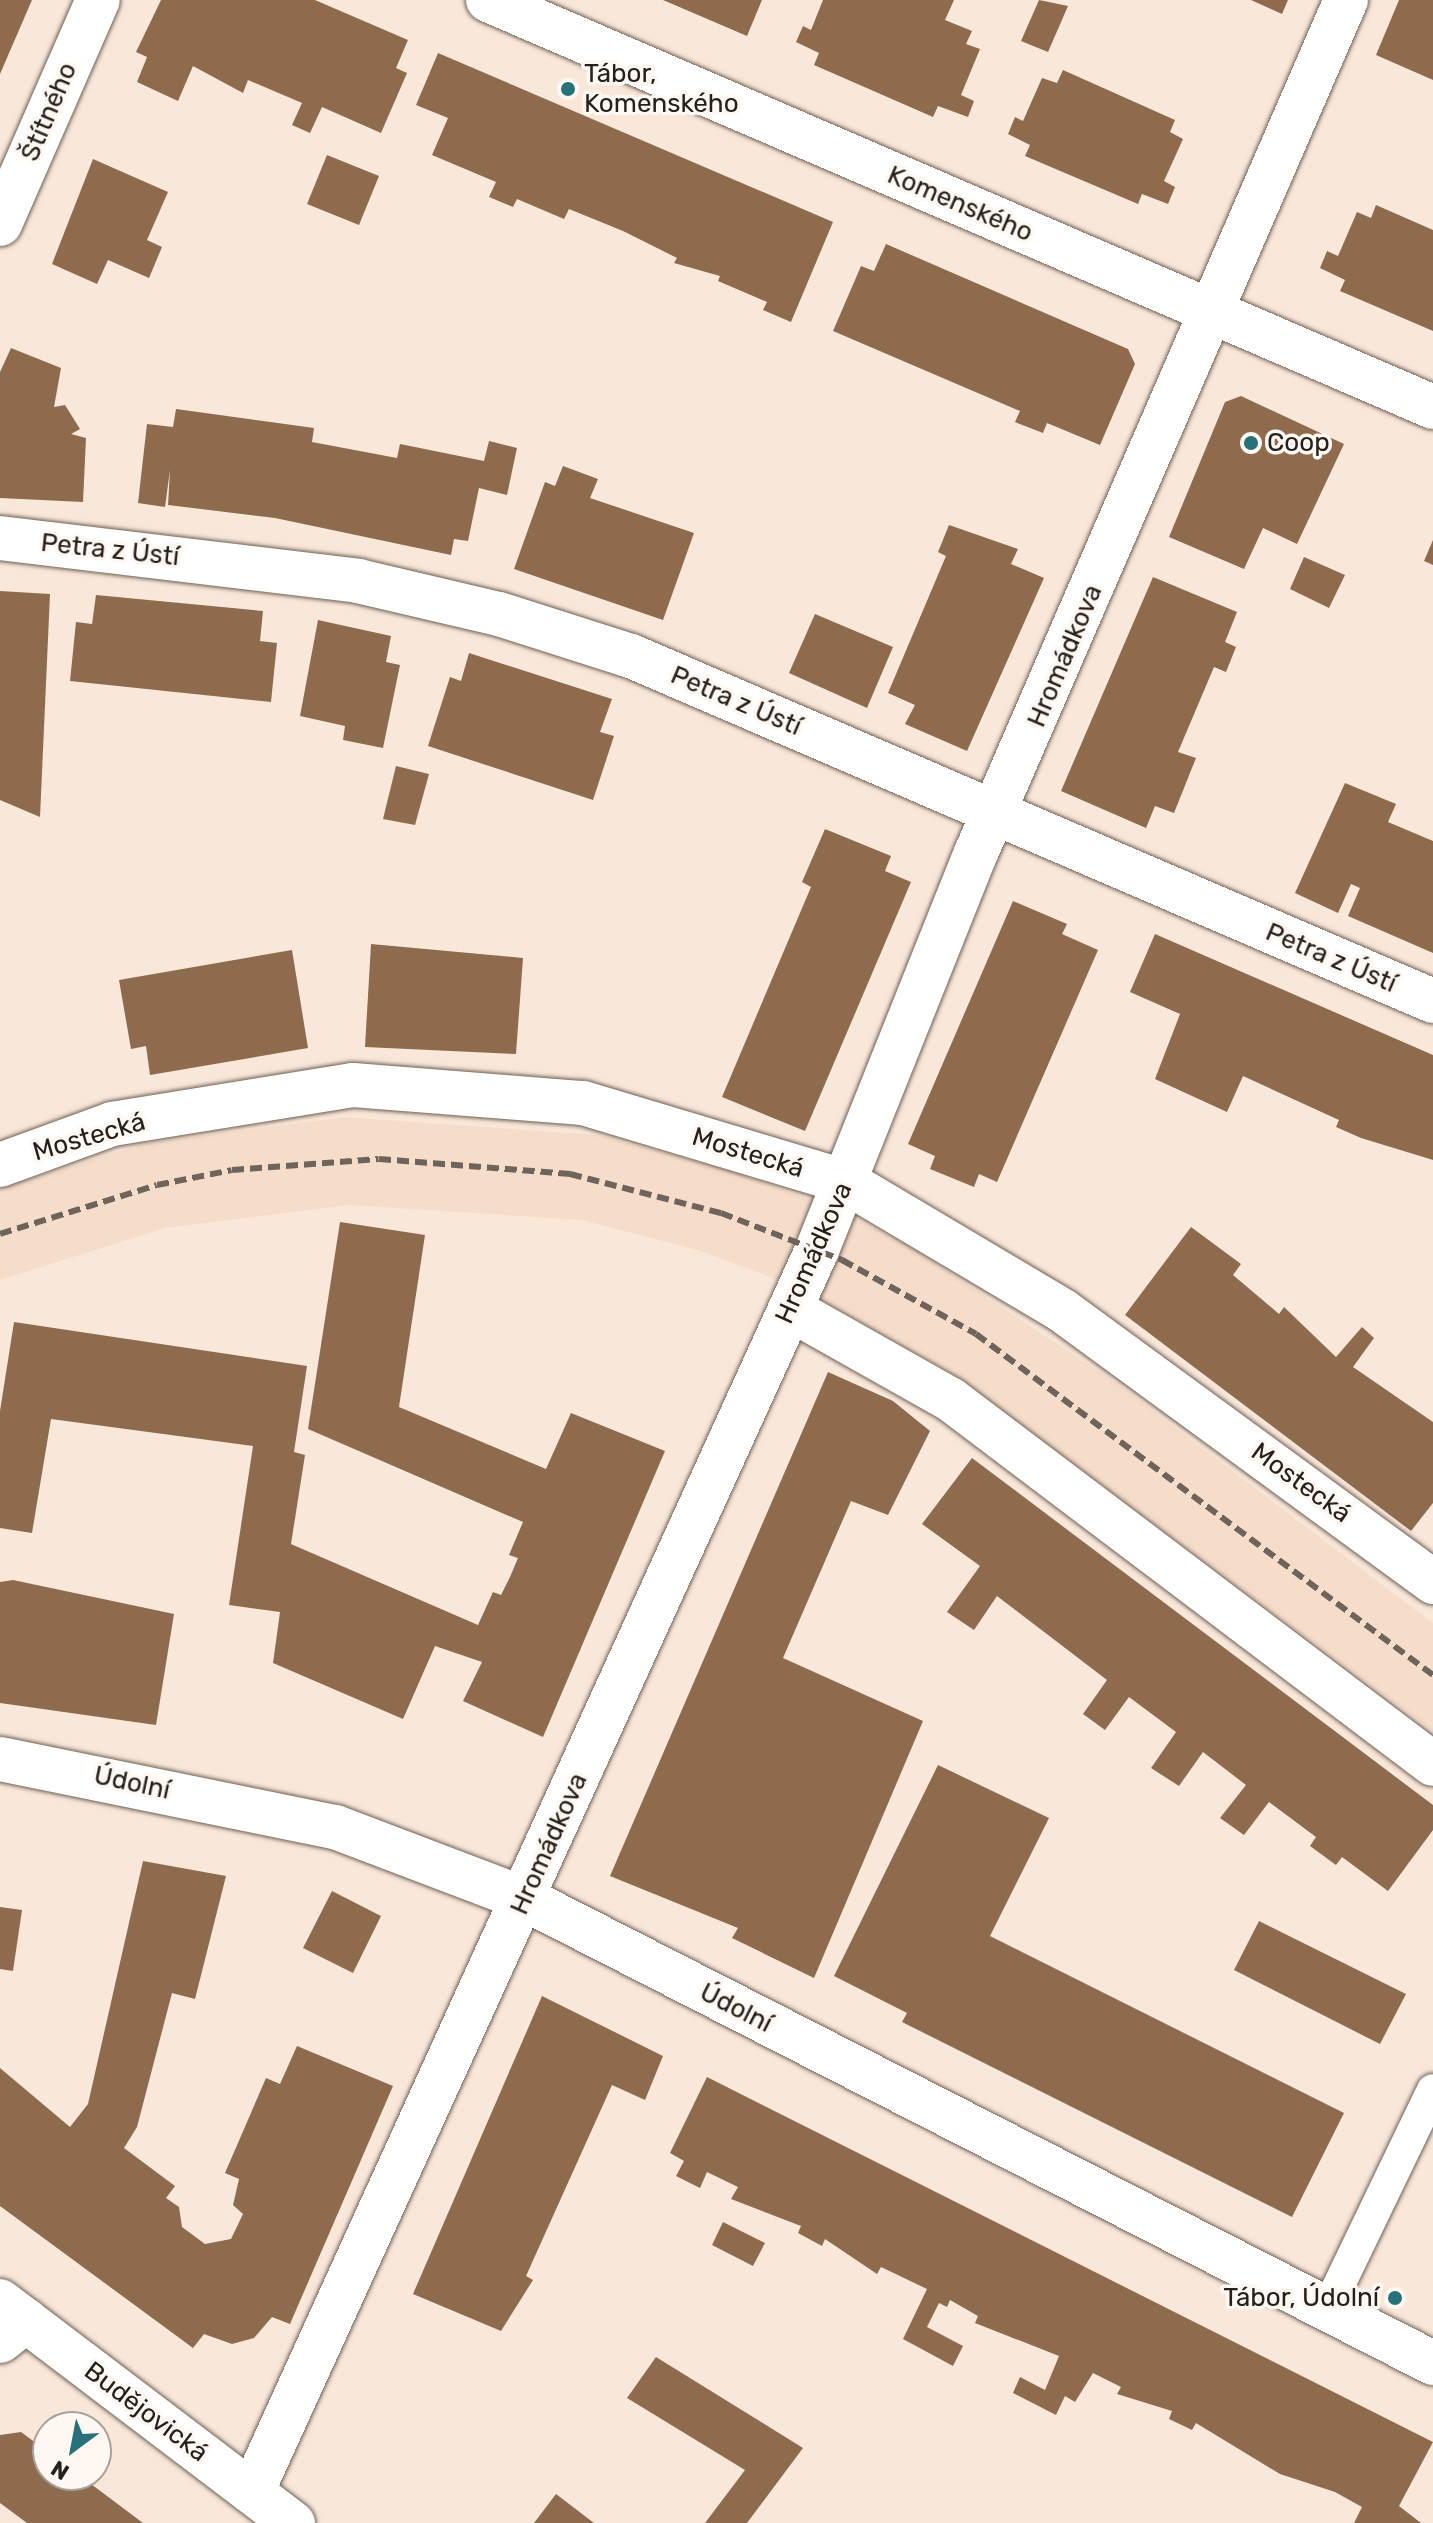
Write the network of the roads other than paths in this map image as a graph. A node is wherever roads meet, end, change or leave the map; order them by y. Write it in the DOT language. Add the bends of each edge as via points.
graph roads {
  1 [pos="98,0"];
  2 [pos="488,0"];
  3 [pos="1346,0"];
  4 [pos="0,224"];
  5 [pos="1213,313"];
  6 [pos="1433,407"];
  7 [pos="0,538"];
  8 [pos="995,814"];
  9 [pos="1433,1001"];
  10 [pos="0,1165"];
  11 [pos="846,1182"];
  12 [pos="790,1309"];
  13 [pos="1433,1582"];
  14 [pos="0,1759"];
  15 [pos="1433,1764"];
  16 [pos="525,1899"];
  17 [pos="1433,2090"];
  18 [pos="1327,2310"];
  19 [pos="9,2321"];
  20 [pos="1433,2363"];
  21 [pos="252,2492"];
  22 [pos="293,2523"];
  1 -- 4 [label="street, Štítného"];
  2 -- 5 [label="street, Komenského"];
  3 -- 5 [label="street, Hromádkova"];
  5 -- 6 [label="street, Komenského"];
  5 -- 8 [label="street, Hromádkova"];
  7 -- 8 [label="street, Petra z Ústí" via="358,581 499,614 631,656"];
  8 -- 9 [label="street, Petra z Ústí"];
  8 -- 11 [label="street, Hromádkova"];
  10 -- 11 [label="street, Mostecká" via="112,1124 353,1085 583,1103"];
  11 -- 12 [label="street, Hromádkova"];
  11 -- 13 [label="street, Mostecká" via="1063,1311"];
  12 -- 15 [label="street" via="950,1399"];
  12 -- 16 [label="street, Hromádkova"];
  14 -- 16 [label="street, Údolní" via="335,1827"];
  16 -- 18 [label="street, Údolní"];
  16 -- 21 [label="street, Hromádkova"];
  17 -- 18 [label="lane"];
  18 -- 20 [label="street, Údolní"];
  19 -- 21 [label="street, Budějovická"];
  21 -- 22 [label="street, Budějovická"];
}
